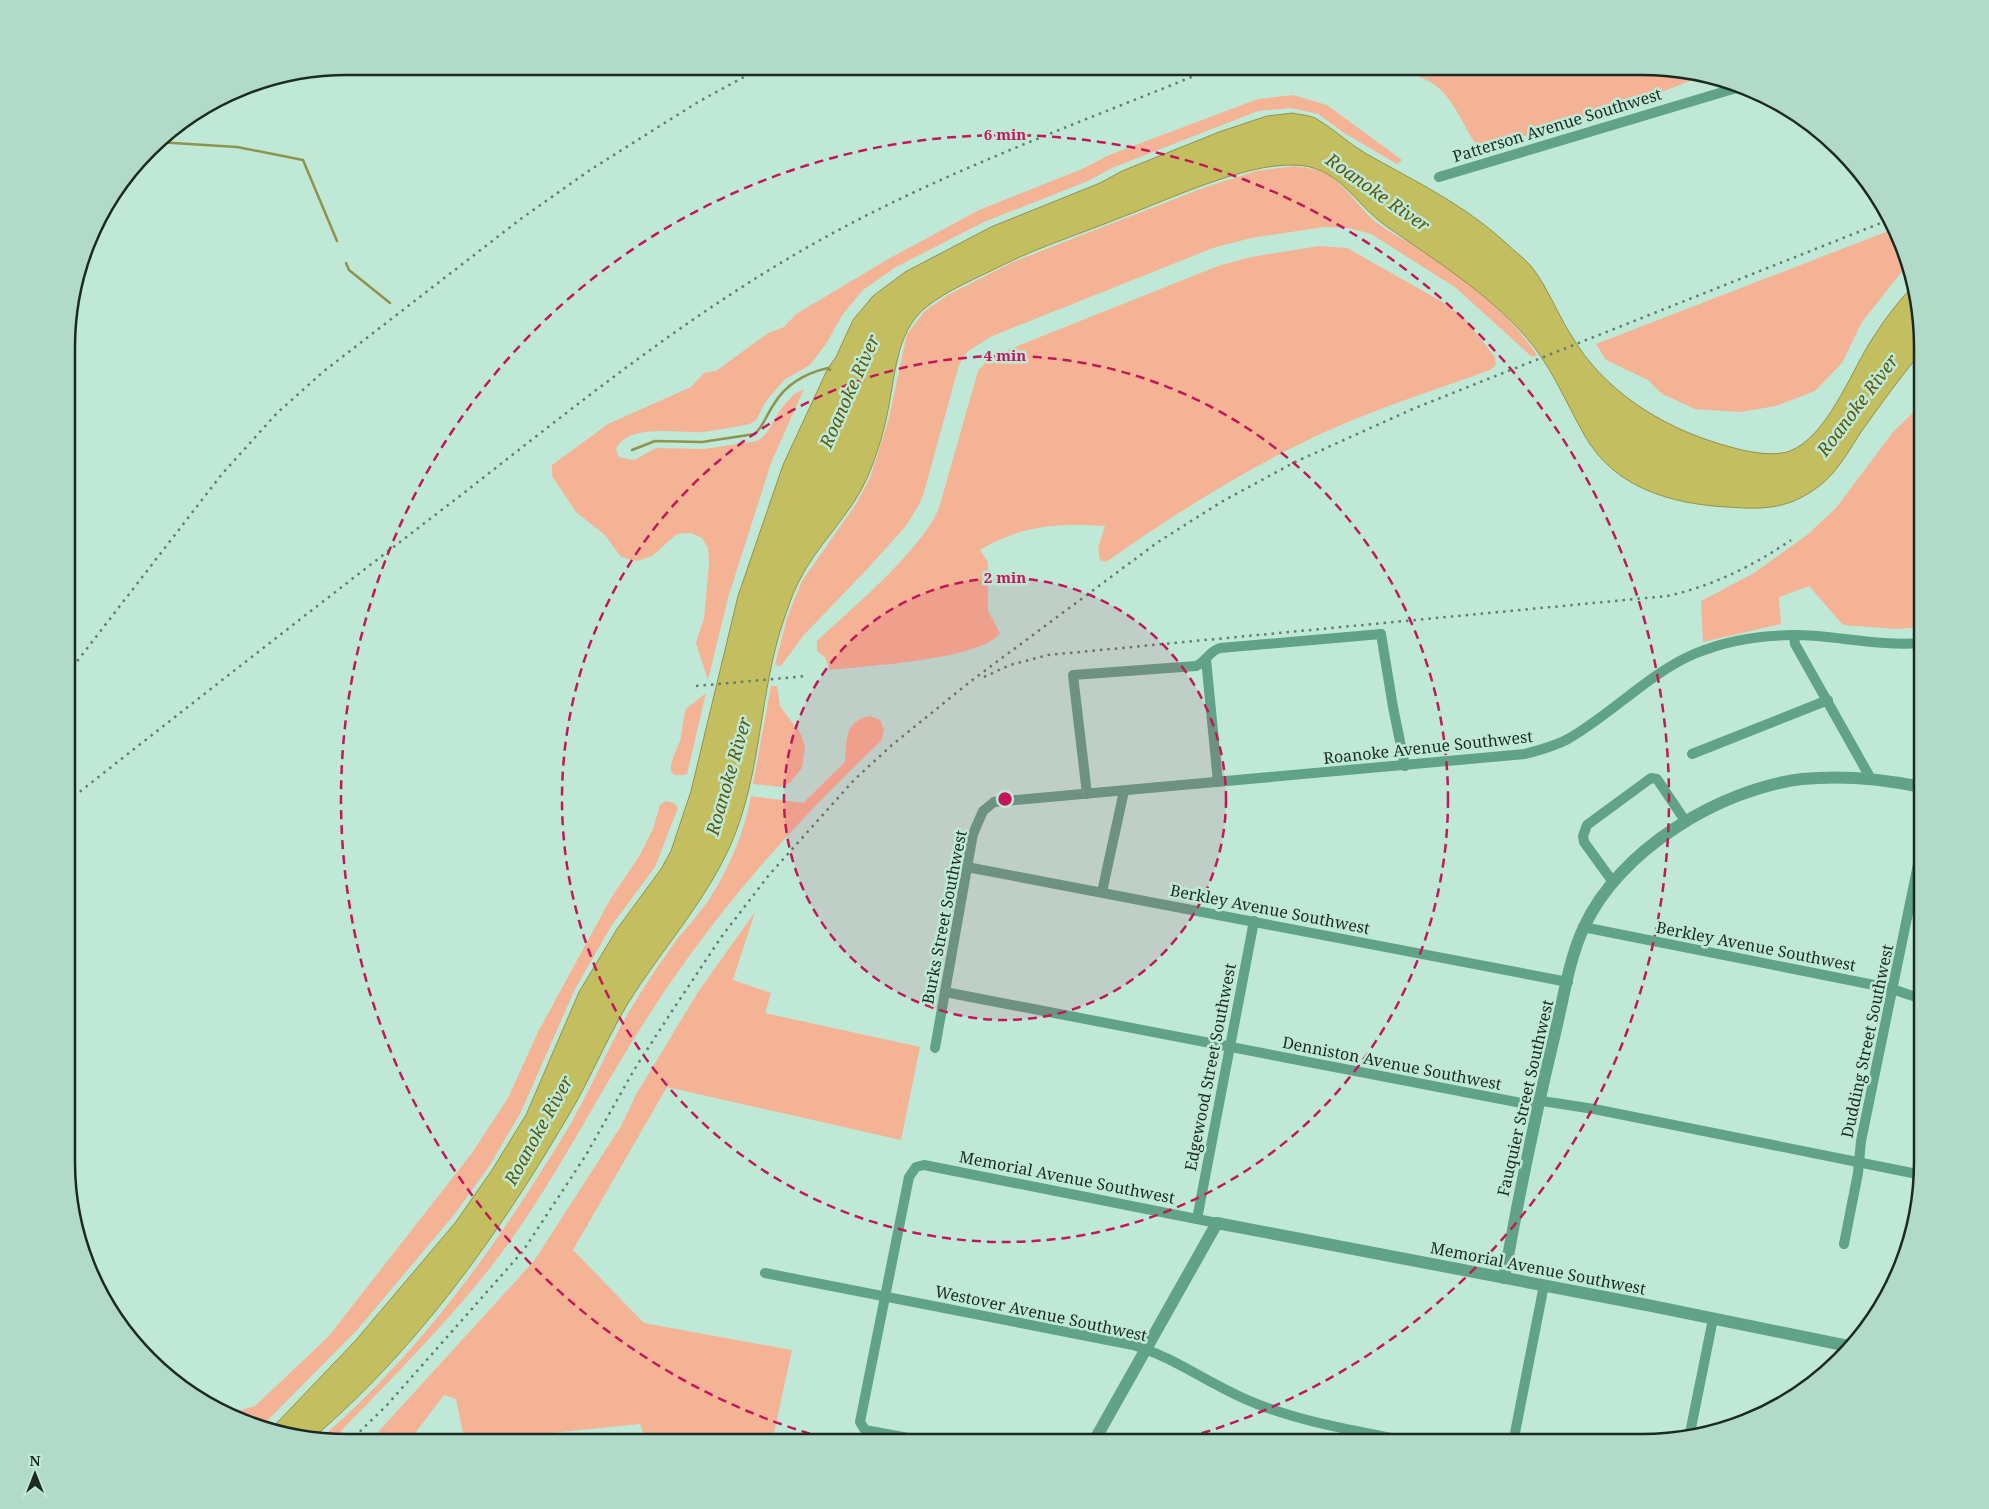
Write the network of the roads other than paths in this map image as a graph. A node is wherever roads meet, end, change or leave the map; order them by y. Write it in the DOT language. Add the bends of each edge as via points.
graph roads {
  1 [pos="1731,90"];
  2 [pos="1439,177"];
  3 [pos="1794,635"];
  4 [pos="1914,643"];
  5 [pos="1206,659"];
  6 [pos="1828,700"];
  7 [pos="1692,754"];
  8 [pos="1405,766"];
  9 [pos="1871,779"];
  10 [pos="1218,782"];
  11 [pos="1914,786"];
  12 [pos="1124,791"];
  13 [pos="1087,794"];
  14 [pos="1686,822"];
  15 [pos="967,867"];
  16 [pos="1613,882"];
  17 [pos="1914,885"];
  18 [pos="1102,892"];
  19 [pos="1254,921"];
  20 [pos="1583,927"];
  21 [pos="1568,982"];
  22 [pos="1893,989"];
  23 [pos="945,992"];
  24 [pos="1914,997"];
  25 [pos="1230,1047"];
  26 [pos="935,1048"];
  27 [pos="1540,1101"];
  28 [pos="1859,1162"];
  29 [pos="1913,1173"];
  30 [pos="1197,1219"];
  31 [pos="1217,1222"];
  32 [pos="1844,1244"];
  33 [pos="765,1273"];
  34 [pos="1504,1278"];
  35 [pos="1544,1285"];
  36 [pos="886,1297"];
  37 [pos="1712,1319"];
  38 [pos="1843,1345"];
  39 [pos="1144,1349"];
  40 [pos="1692,1430"];
  41 [pos="882,1434"];
  42 [pos="1097,1434"];
  43 [pos="1376,1434"];
  44 [pos="1515,1434"];
  1 -- 2 [label="street, Patterson Avenue Southwest"];
  3 -- 4 [label="street, Roanoke Avenue Southwest"];
  3 -- 6 [label="street" via="1795,644"];
  3 -- 8 [label="street, Roanoke Avenue Southwest" via="1734,642 1694,654 1661,673 1569,738 1546,748 1525,754"];
  5 -- 8 [label="street" via="1220,648 1381,634"];
  5 -- 10 [label="street"];
  5 -- 13 [label="street" via="1196,666 1073,675"];
  6 -- 7 [label="street"];
  6 -- 9 [label="street"];
  8 -- 10 [label="street, Roanoke Avenue Southwest"];
  9 -- 11 [label="street, Fauquier Street Southwest"];
  9 -- 14 [label="street, Fauquier Street Southwest" via="1820,778 1777,784 1725,802"];
  10 -- 12 [label="street, Roanoke Avenue Southwest"];
  12 -- 13 [label="street, Roanoke Avenue Southwest"];
  12 -- 18 [label="street"];
  13 -- 15 [label="street, Burks Street Southwest" via="1000,801 989,806 978,818"];
  14 -- 16 [label="street, Fauquier Street Southwest" via="1653,844"];
  14 -- 16 [label="street" via="1657,779 1651,778 1587,825 1584,842"];
  15 -- 18 [label="street, Berkley Avenue Southwest"];
  15 -- 23 [label="street, Burks Street Southwest"];
  16 -- 20 [label="street, Fauquier Street Southwest"];
  17 -- 22 [label="street, Dudding Street Southwest"];
  18 -- 19 [label="street, Berkley Avenue Southwest"];
  19 -- 21 [label="street, Berkley Avenue Southwest"];
  19 -- 25 [label="street, Edgewood Street Southwest"];
  20 -- 21 [label="street, Fauquier Street Southwest"];
  20 -- 22 [label="street, Berkley Avenue Southwest"];
  21 -- 27 [label="street, Fauquier Street Southwest"];
  22 -- 24 [label="street, Berkley Avenue Southwest"];
  22 -- 28 [label="street, Dudding Street Southwest"];
  23 -- 25 [label="street, Denniston Avenue Southwest"];
  23 -- 26 [label="street, Burks Street Southwest"];
  25 -- 27 [label="street, Denniston Avenue Southwest" via="1527,1104"];
  25 -- 30 [label="street, Edgewood Street Southwest"];
  27 -- 28 [label="street, Denniston Avenue Southwest" via="1594,1108"];
  27 -- 34 [label="street, Fauquier Street Southwest" via="1524,1167"];
  28 -- 29 [label="street, Denniston Avenue Southwest"];
  28 -- 32 [label="street, Dudding Street Southwest"];
  30 -- 31 [label="street, Memorial Avenue Southwest"];
  30 -- 36 [label="street, Memorial Avenue Southwest" via="931,1167 916,1167 909,1177"];
  31 -- 34 [label="street, Memorial Avenue Southwest"];
  31 -- 39 [label="street"];
  33 -- 36 [label="street, Westover Avenue Southwest"];
  34 -- 35 [label="street, Memorial Avenue Southwest"];
  35 -- 37 [label="street, Memorial Avenue Southwest"];
  35 -- 44 [label="street"];
  36 -- 39 [label="street, Westover Avenue Southwest"];
  36 -- 41 [label="street" via="863,1403 862,1427"];
  37 -- 38 [label="street, Memorial Avenue Southwest"];
  37 -- 40 [label="street"];
  39 -- 42 [label="street"];
  39 -- 43 [label="street, Westover Avenue Southwest" via="1255,1404 1288,1415"];
}
